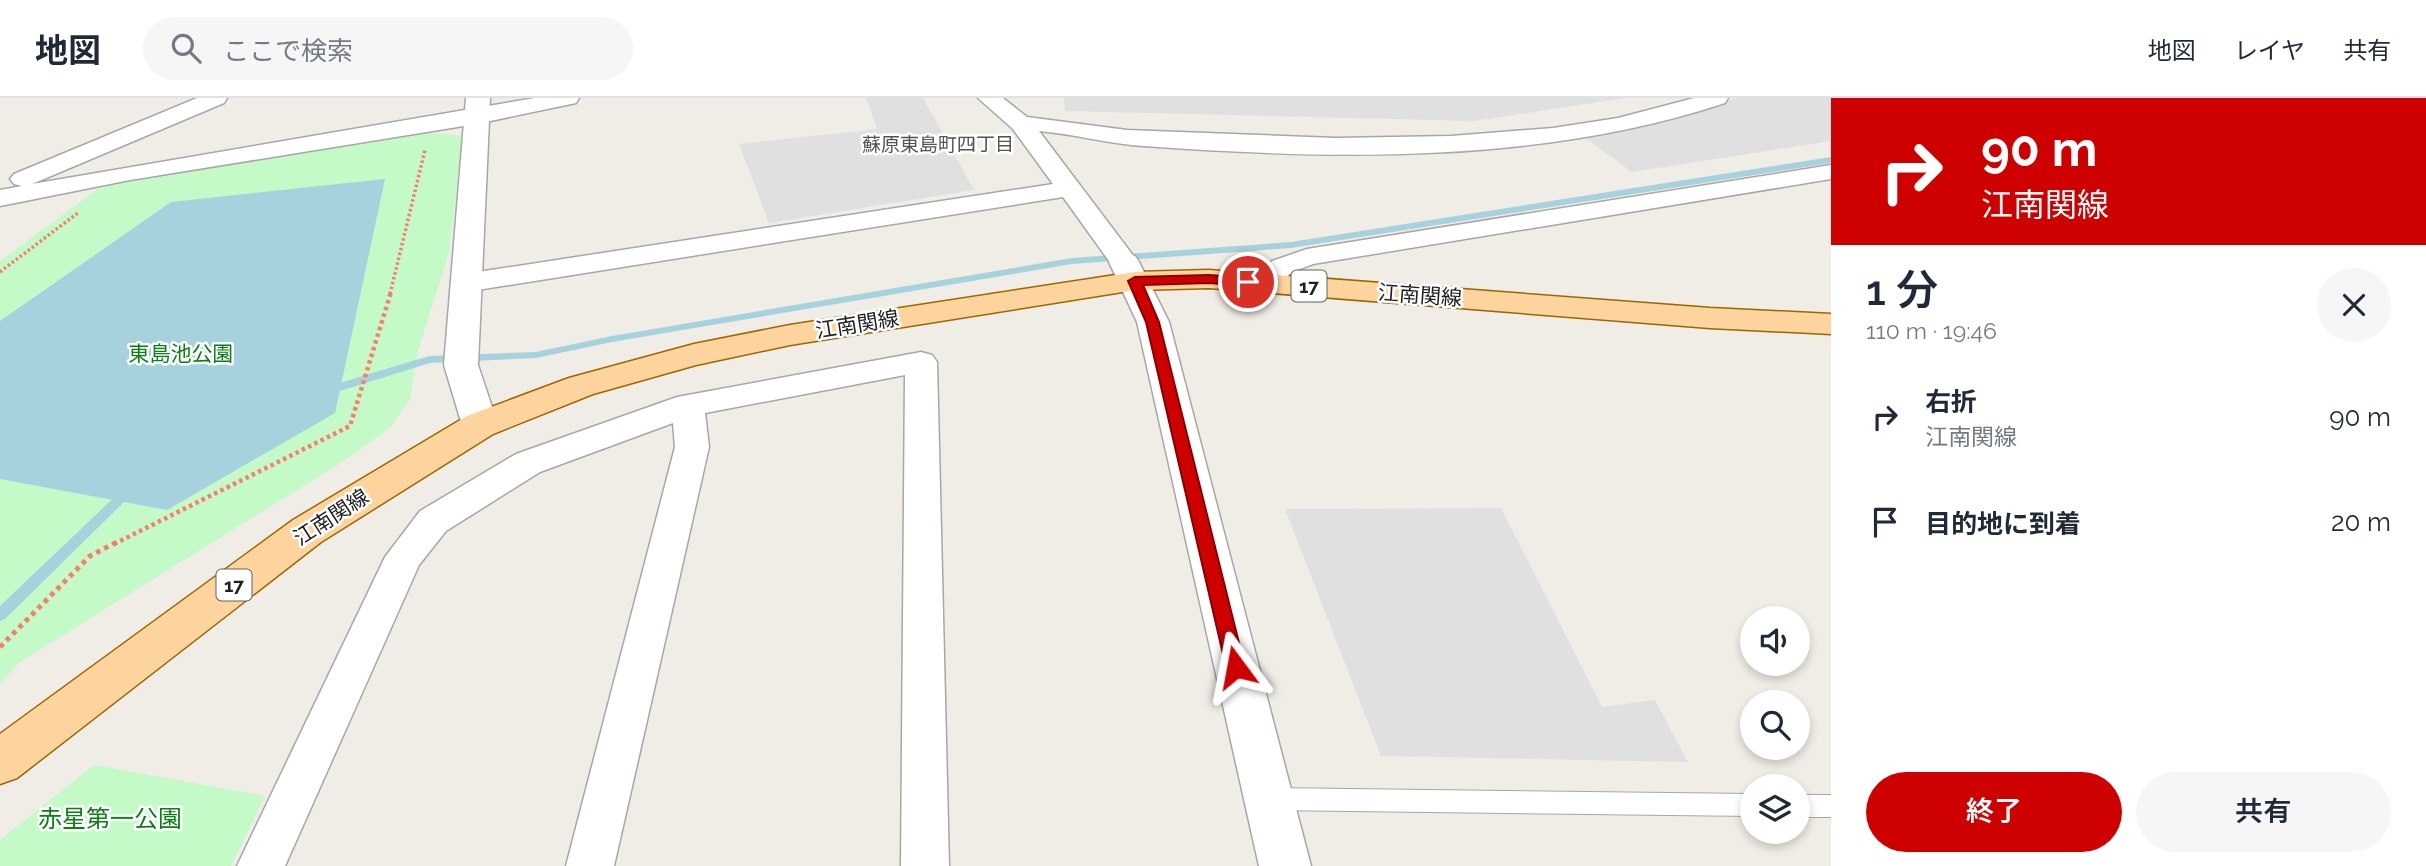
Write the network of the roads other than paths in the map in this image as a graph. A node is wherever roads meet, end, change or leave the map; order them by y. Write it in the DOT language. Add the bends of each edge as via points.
graph roads {
  1 [pos="216,98"];
  2 [pos="568,98"];
  3 [pos="989,98"];
  4 [pos="1717,98"];
  5 [pos="477,108"];
  6 [pos="1021,124"];
  7 [pos="1831,172"];
  8 [pos="0,189"];
  9 [pos="1068,189"];
  10 [pos="0,198"];
  11 [pos="1123,263"];
  12 [pos="465,282"];
  13 [pos="1267,283"];
  14 [pos="1826,327"];
  15 [pos="688,405"];
  16 [pos="480,425"];
  17 [pos="0,762"];
  18 [pos="1267,799"];
  19 [pos="1740,805"];
  20 [pos="1810,806"];
  21 [pos="1831,806"];
  22 [pos="261,866"];
  23 [pos="590,866"];
  24 [pos="925,866"];
  25 [pos="1284,866"];
  1 -- 8 [label="street"];
  2 -- 5 [label="street"];
  3 -- 6 [label="street"];
  4 -- 6 [label="street" via="1670,115 1587,133 1393,146 1238,145 1114,137 1046,123"];
  5 -- 10 [label="street"];
  5 -- 12 [label="street"];
  6 -- 9 [label="street"];
  7 -- 13 [label="street" via="1307,257 1282,267"];
  9 -- 11 [label="street"];
  9 -- 12 [label="street"];
  11 -- 13 [label="main road, 江南関線 / 17" via="1209,279"];
  11 -- 16 [label="main road, 江南関線 / 17" via="694,355 581,386"];
  11 -- 18 [label="street" via="1153,322"];
  12 -- 16 [label="street" via="461,355"];
  13 -- 14 [label="main road, 江南関線 / 17"];
  15 -- 22 [label="street" via="527,463 433,521 404,556"];
  15 -- 23 [label="street" via="692,447"];
  15 -- 24 [label="street" via="921,362"];
  16 -- 17 [label="main road, 江南関線 / 17" via="307,531"];
  18 -- 19 [label="lane"];
  18 -- 25 [label="street"];
  20 -- 21 [label="lane"];
}
